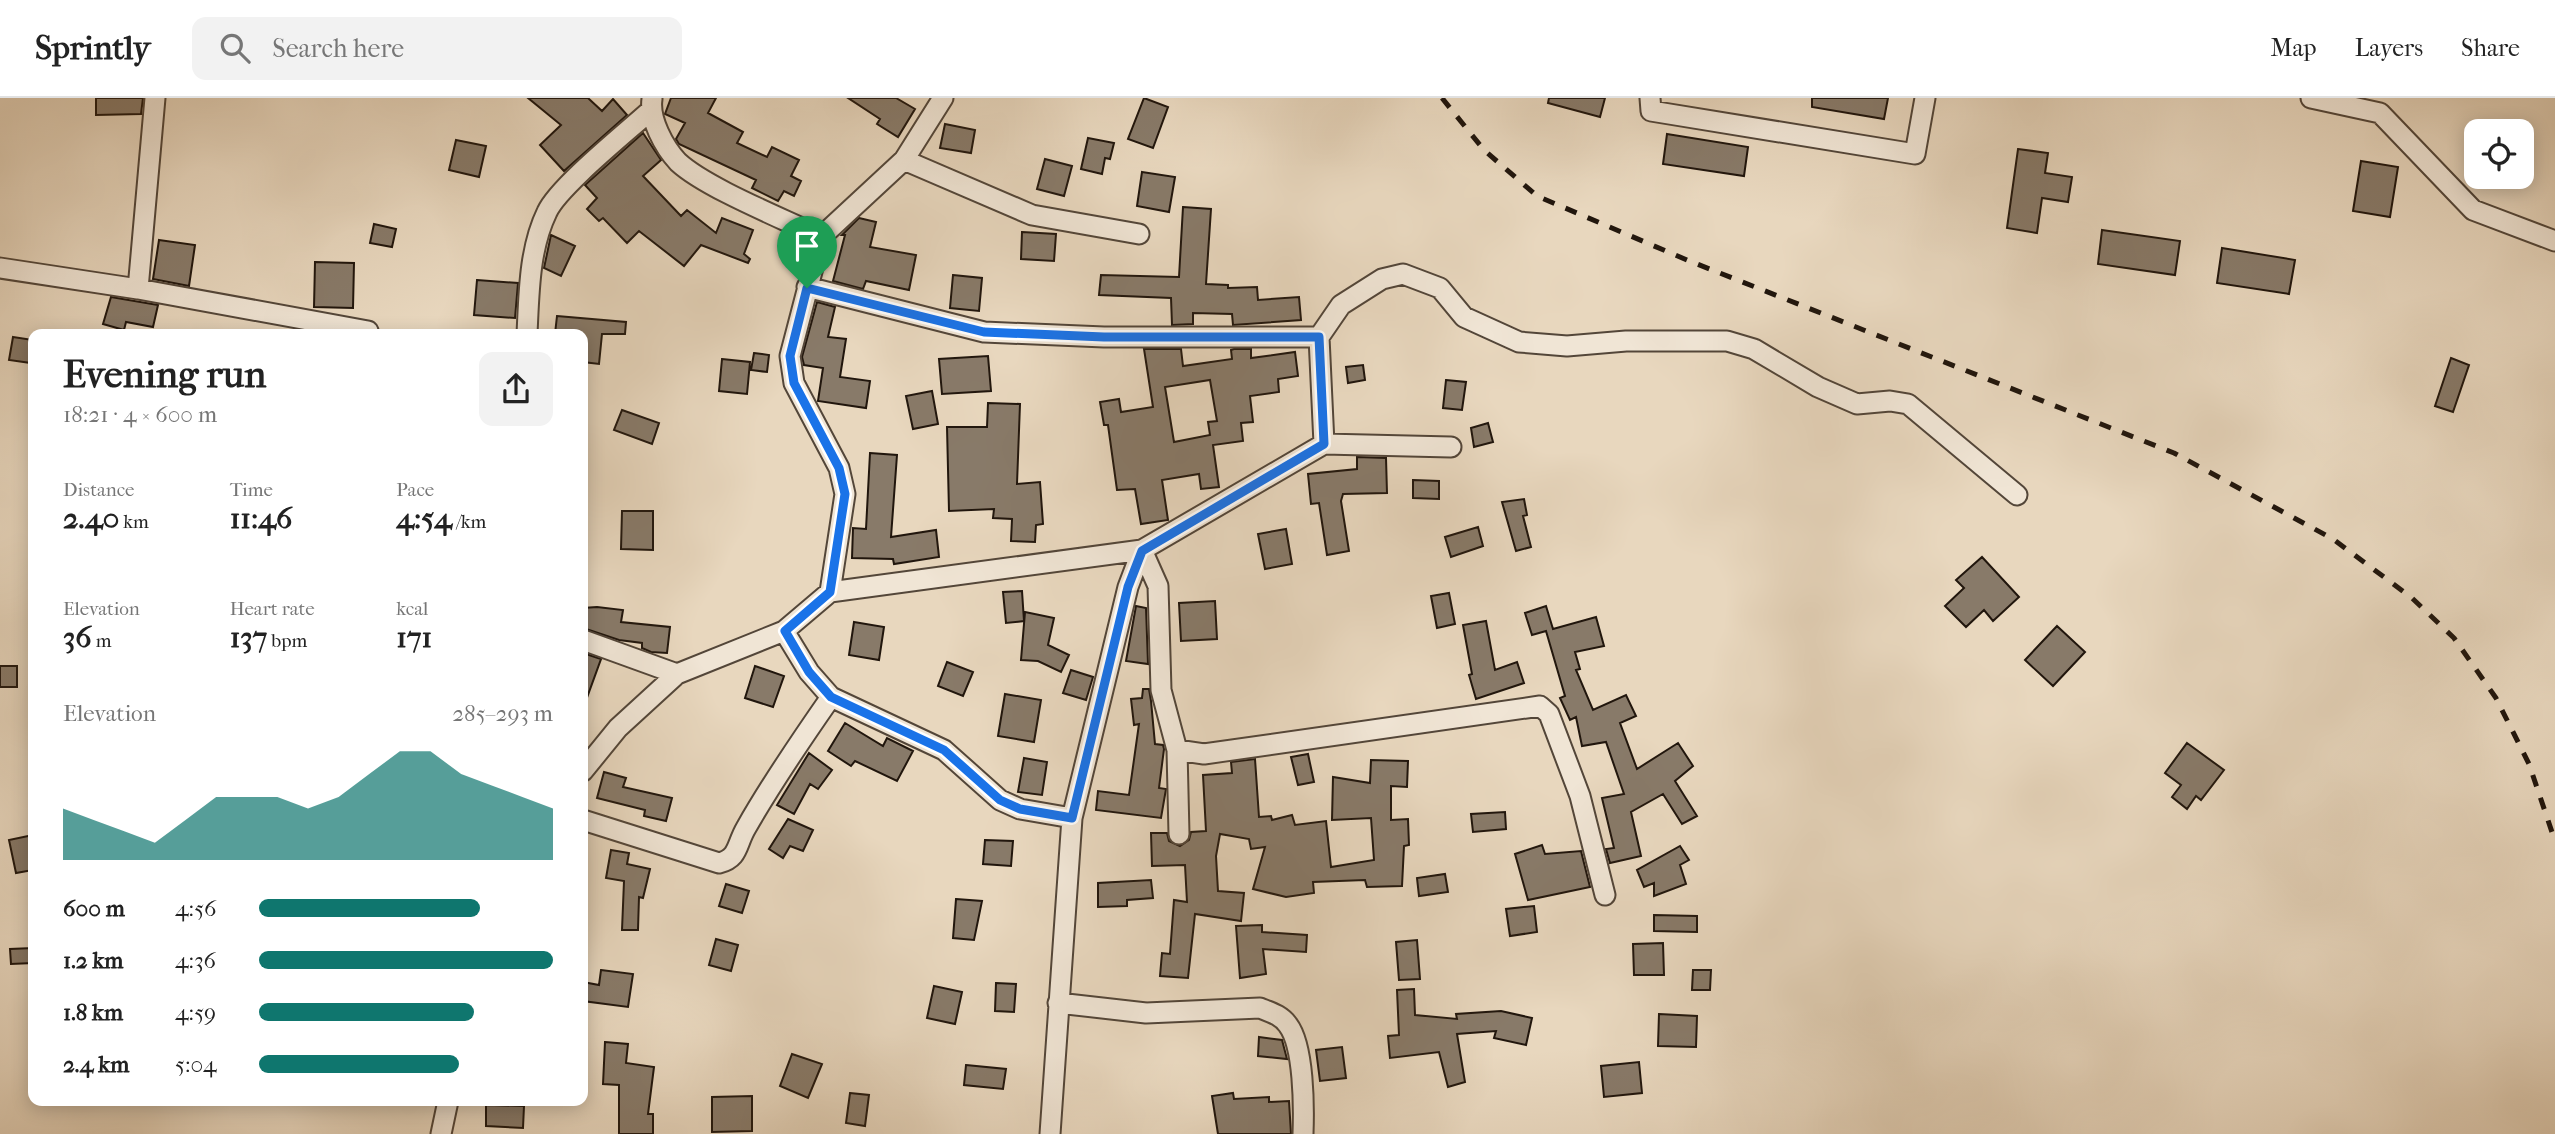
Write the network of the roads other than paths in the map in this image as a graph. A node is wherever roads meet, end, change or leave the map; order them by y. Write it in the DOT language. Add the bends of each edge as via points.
graph roads {
  1 [pos="155,98"];
  2 [pos="943,98"];
  3 [pos="1650,98"];
  4 [pos="1925,98"];
  5 [pos="2311,98"];
  6 [pos="652,104"];
  7 [pos="904,160"];
  8 [pos="1139,234"];
  9 [pos="821,237"];
  10 [pos="2555,241"];
  11 [pos="0,268"];
  12 [pos="807,288"];
  13 [pos="138,289"];
  14 [pos="357,329"];
  15 [pos="527,329"];
  16 [pos="1319,337"];
  17 [pos="1324,444"];
  18 [pos="1451,447"];
  19 [pos="2017,495"];
  20 [pos="1142,551"];
  21 [pos="830,592"];
  22 [pos="785,631"];
  23 [pos="588,642"];
  24 [pos="677,674"];
  25 [pos="831,697"];
  26 [pos="1177,750"];
  27 [pos="588,765"];
  28 [pos="1072,818"];
  29 [pos="588,822"];
  30 [pos="1179,834"];
  31 [pos="1605,895"];
  32 [pos="1058,1003"];
  33 [pos="447,1106"];
  34 [pos="441,1134"];
  35 [pos="1050,1134"];
  36 [pos="1303,1134"];
  1 -- 13 [label="street"];
  2 -- 7 [label="street"];
  3 -- 4 [label="street" via="1651,111 1915,154"];
  5 -- 10 [label="street" via="2380,113 2473,210"];
  6 -- 9 [label="street" via="660,134 678,162 718,187"];
  6 -- 15 [label="street" via="547,211 530,270"];
  7 -- 8 [label="street" via="1032,215"];
  7 -- 9 [label="street"];
  9 -- 12 [label="street"];
  11 -- 13 [label="street"];
  12 -- 16 [label="street" via="984,332"];
  12 -- 21 [label="street" via="790,356 794,383 839,468 845,494"];
  13 -- 14 [label="street"];
  16 -- 17 [label="street"];
  16 -- 19 [label="street" via="1341,305 1382,279 1403,274 1440,288 1464,317 1519,342 1567,346 1727,341 1754,349 1857,404 1908,404"];
  17 -- 18 [label="street"];
  17 -- 20 [label="street"];
  20 -- 21 [label="street"];
  20 -- 26 [label="street" via="1158,586 1161,690"];
  20 -- 28 [label="street" via="1128,587"];
  21 -- 22 [label="street"];
  22 -- 24 [label="street"];
  22 -- 25 [label="street" via="809,672"];
  23 -- 24 [label="street"];
  24 -- 27 [label="street" via="618,728"];
  25 -- 28 [label="street" via="944,750 1000,800 1020,809"];
  25 -- 29 [label="street" via="777,774 729,861 719,863"];
  26 -- 30 [label="street"];
  26 -- 31 [label="street" via="1204,754 1539,705 1549,714 1580,796"];
  28 -- 32 [label="street"];
  32 -- 35 [label="street"];
  32 -- 36 [label="street" via="1146,1013 1259,1008 1276,1014 1288,1025 1297,1045"];
  33 -- 34 [label="street"];
}
